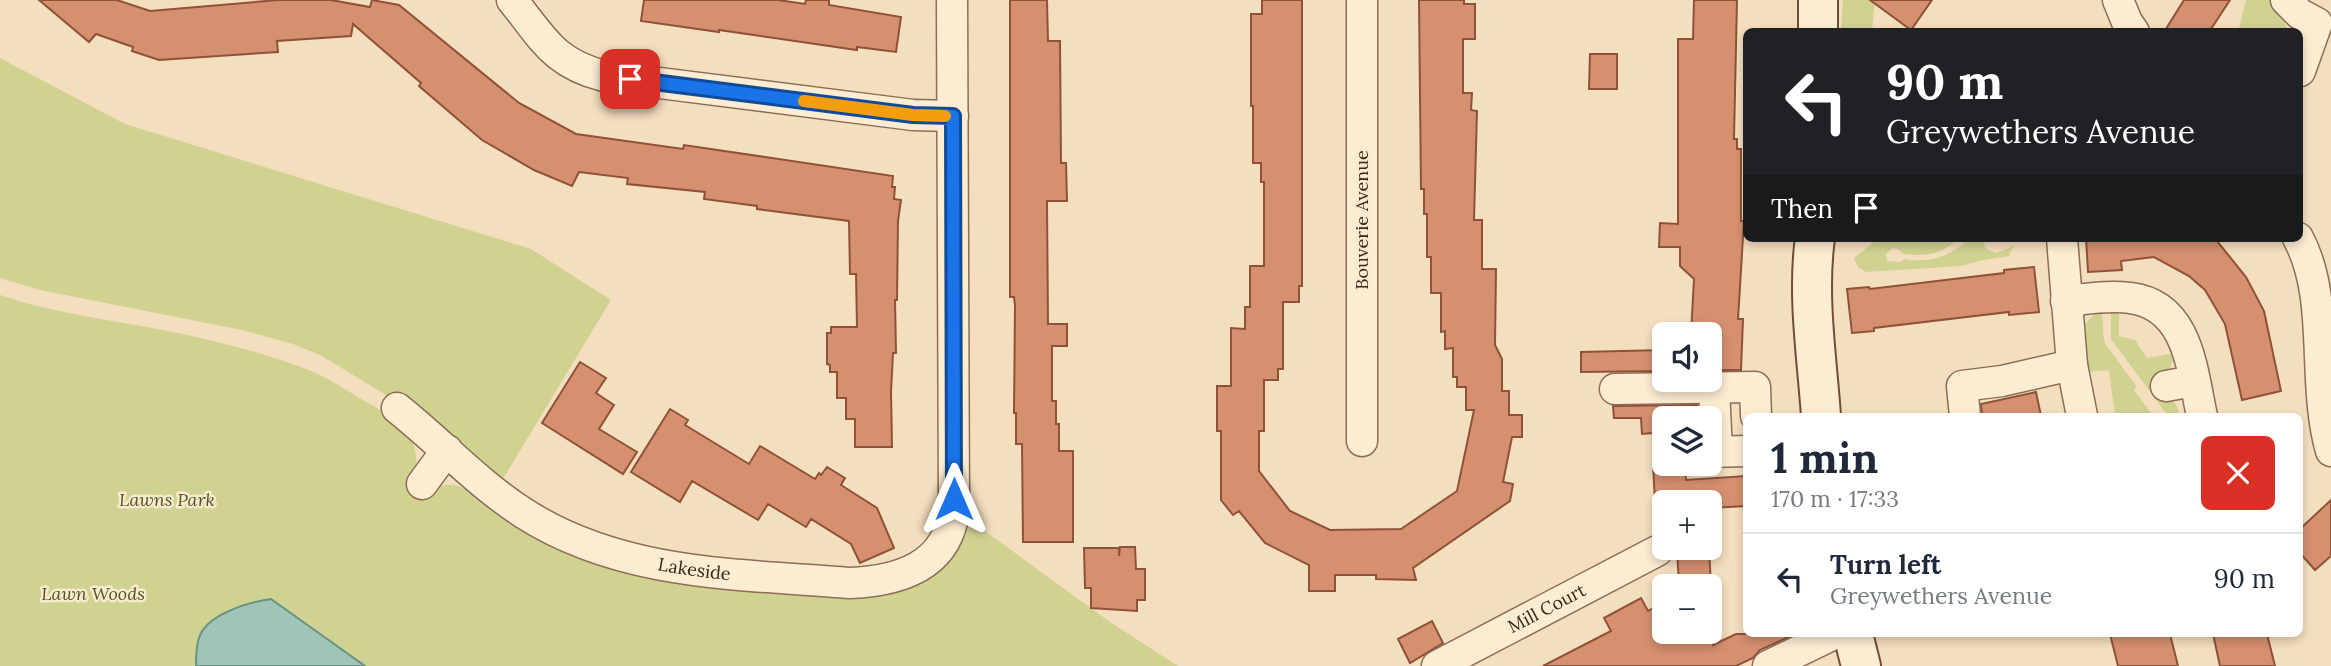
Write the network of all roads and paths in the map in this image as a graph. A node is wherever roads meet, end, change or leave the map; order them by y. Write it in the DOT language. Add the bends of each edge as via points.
graph roads {
  1 [pos="512,0"];
  2 [pos="953,0"];
  3 [pos="1362,0"];
  4 [pos="1818,0"];
  5 [pos="2118,0"];
  6 [pos="2287,0"];
  7 [pos="1818,28"];
  8 [pos="2131,28"];
  9 [pos="2303,62"];
  10 [pos="953,116"];
  11 [pos="1815,242"];
  12 [pos="1838,242"];
  13 [pos="2062,242"];
  14 [pos="2303,242"];
  15 [pos="2323,259"];
  16 [pos="1814,282"];
  17 [pos="2066,301"];
  18 [pos="2072,365"];
  19 [pos="1722,388"];
  20 [pos="1615,389"];
  21 [pos="1652,389"];
  22 [pos="397,408"];
  23 [pos="1756,413"];
  24 [pos="1821,413"];
  25 [pos="1965,413"];
  26 [pos="2081,413"];
  27 [pos="2200,413"];
  28 [pos="1362,440"];
  29 [pos="447,450"];
  30 [pos="1743,451"];
  31 [pos="1722,452"];
  32 [pos="2331,452"];
  33 [pos="422,484"];
  34 [pos="1652,554"];
  35 [pos="1828,637"];
  36 [pos="1854,637"];
  37 [pos="1437,666"];
  38 [pos="1768,666"];
  39 [pos="1861,666"];
  1 -- 10 [label="street" via="552,50 584,71 913,115"];
  2 -- 10 [label="street"];
  3 -- 28 [label="street, Bouverie Avenue"];
  4 -- 7 [label="main road"];
  5 -- 8 [label="street"];
  6 -- 9 [label="street" via="2316,23"];
  10 -- 29 [label="street, Lakeside" via="954,499 952,524 943,544 918,568 898,578 850,583 638,562 561,533 503,499"];
  11 -- 16 [label="main road"];
  12 -- 16 [label="main road"];
  13 -- 17 [label="street"];
  14 -- 15 [label="street"];
  15 -- 32 [label="street" via="2329,319 2325,423"];
  16 -- 24 [label="main road"];
  17 -- 18 [label="street"];
  17 -- 27 [label="street" via="2127,298 2158,307 2179,330 2180,384"];
  18 -- 25 [label="street" via="1962,386"];
  18 -- 26 [label="street"];
  19 -- 23 [label="street" via="1755,387"];
  20 -- 21 [label="street"];
  22 -- 29 [label="street, Lakeside"];
  29 -- 33 [label="street"];
  30 -- 31 [label="street"];
  34 -- 37 [label="street, Mill Court"];
  35 -- 38 [label="street"];
  36 -- 39 [label="main road"];
}
